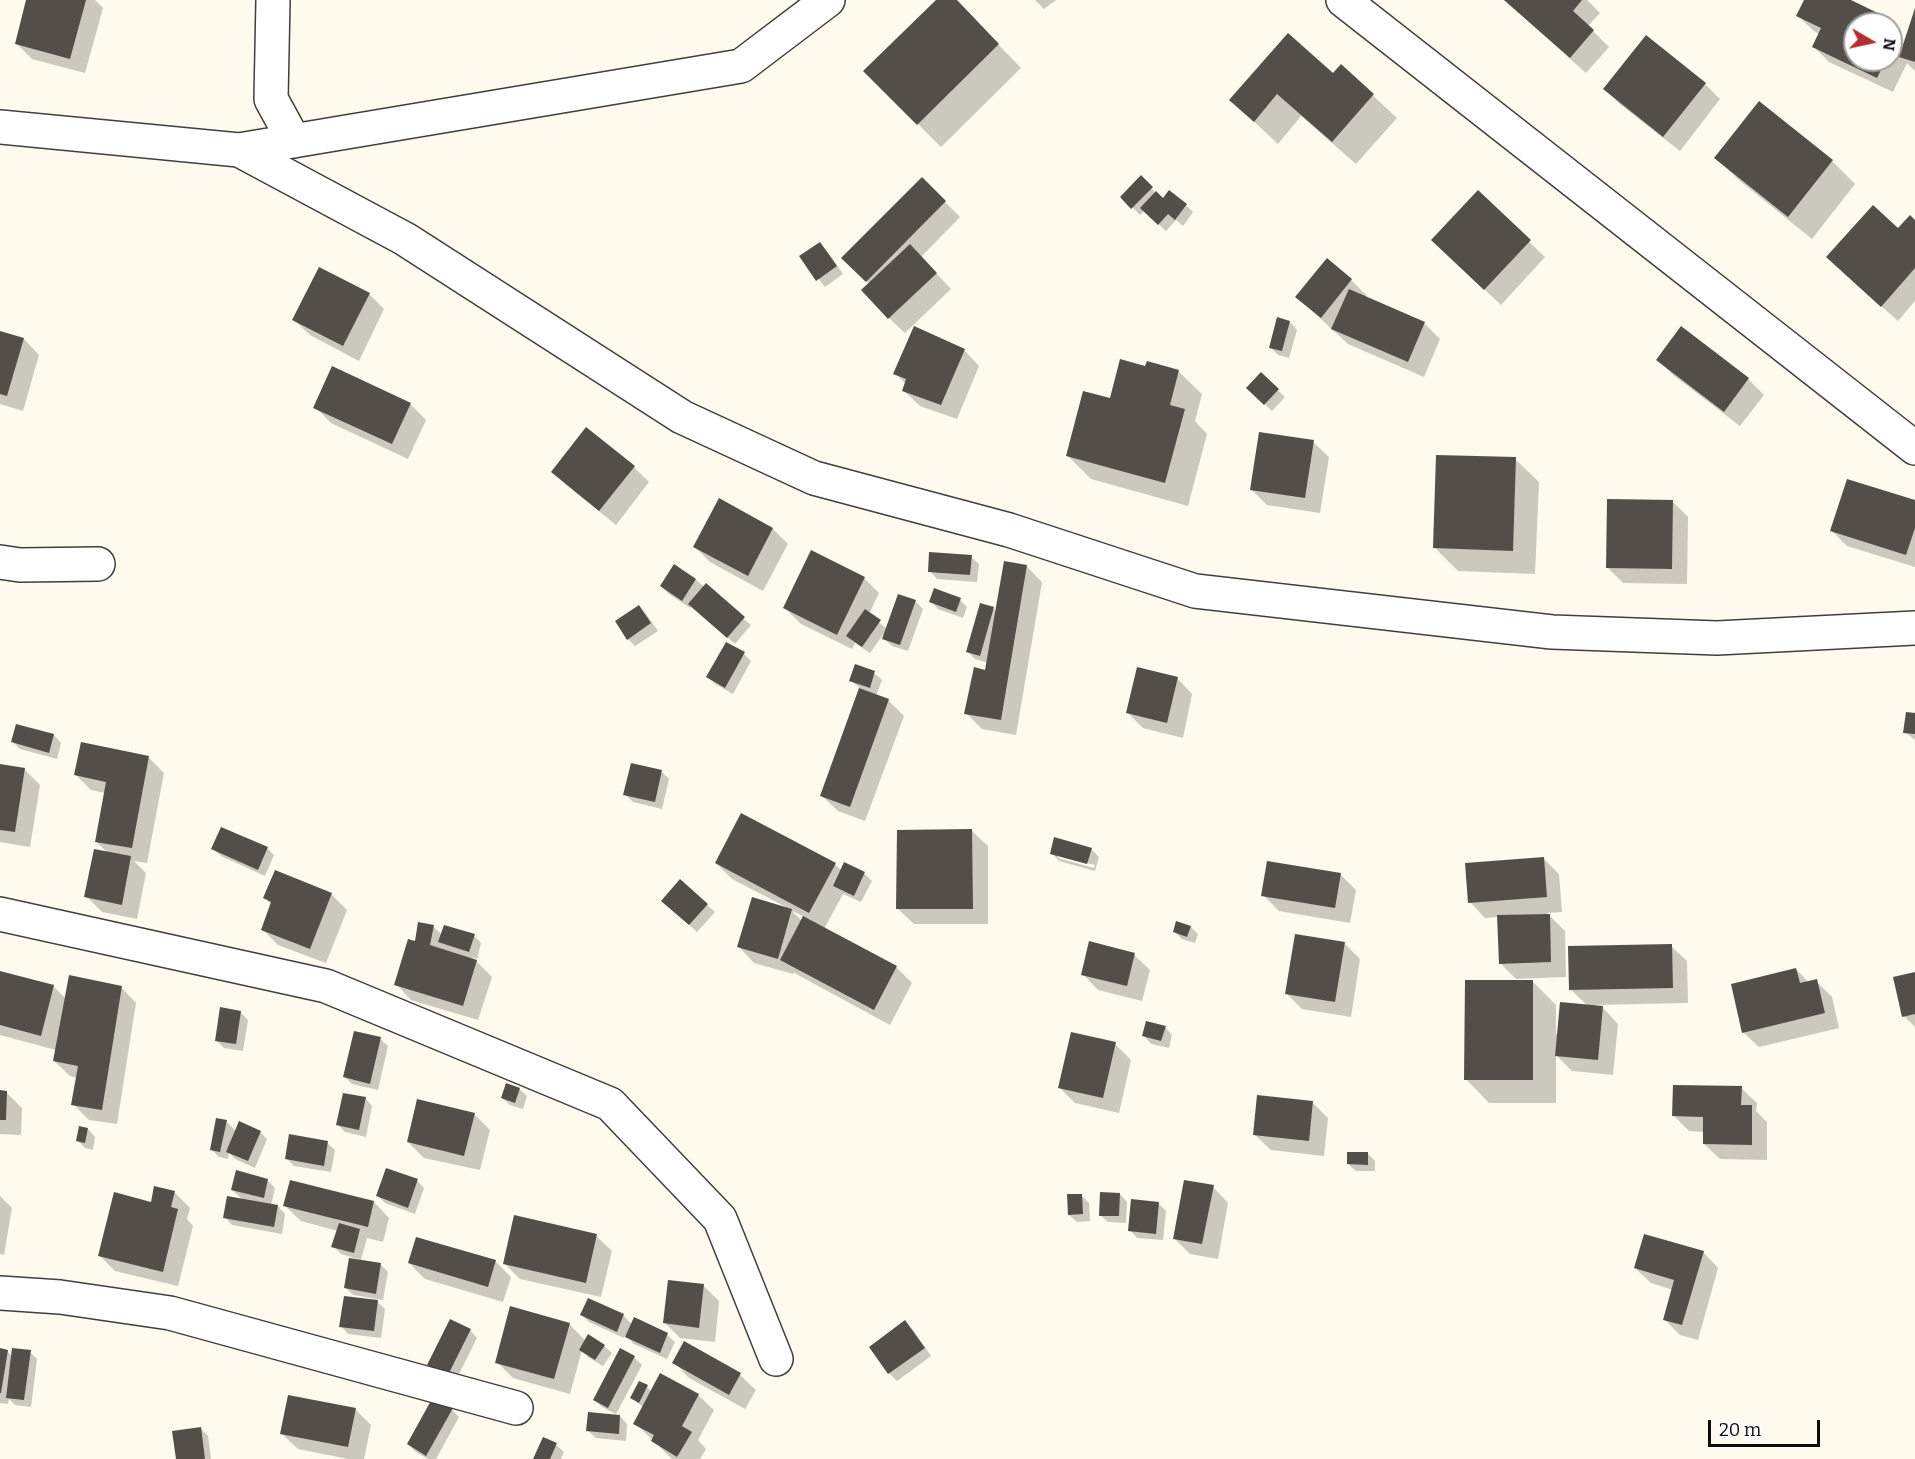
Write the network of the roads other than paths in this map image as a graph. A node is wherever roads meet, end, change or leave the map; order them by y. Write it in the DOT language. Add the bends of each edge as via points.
graph roads {
  1 [pos="273,0"];
  2 [pos="828,0"];
  3 [pos="1342,0"];
  4 [pos="0,127"];
  5 [pos="294,141"];
  6 [pos="239,150"];
  7 [pos="1915,448"];
  8 [pos="0,562"];
  9 [pos="98,564"];
  10 [pos="1915,628"];
  11 [pos="0,914"];
  12 [pos="0,1293"];
  13 [pos="776,1359"];
  14 [pos="516,1407"];
  1 -- 5 [label="street" via="271,99"];
  2 -- 5 [label="street" via="741,66"];
  3 -- 7 [label="street"];
  4 -- 6 [label="street"];
  5 -- 6 [label="street"];
  6 -- 10 [label="street" via="405,239 682,417 814,478 1009,530 1195,591 1552,632 1717,638"];
  8 -- 9 [label="street"];
  11 -- 13 [label="street" via="326,986 610,1104 720,1219"];
  12 -- 14 [label="street" via="60,1297 170,1313"];
}
